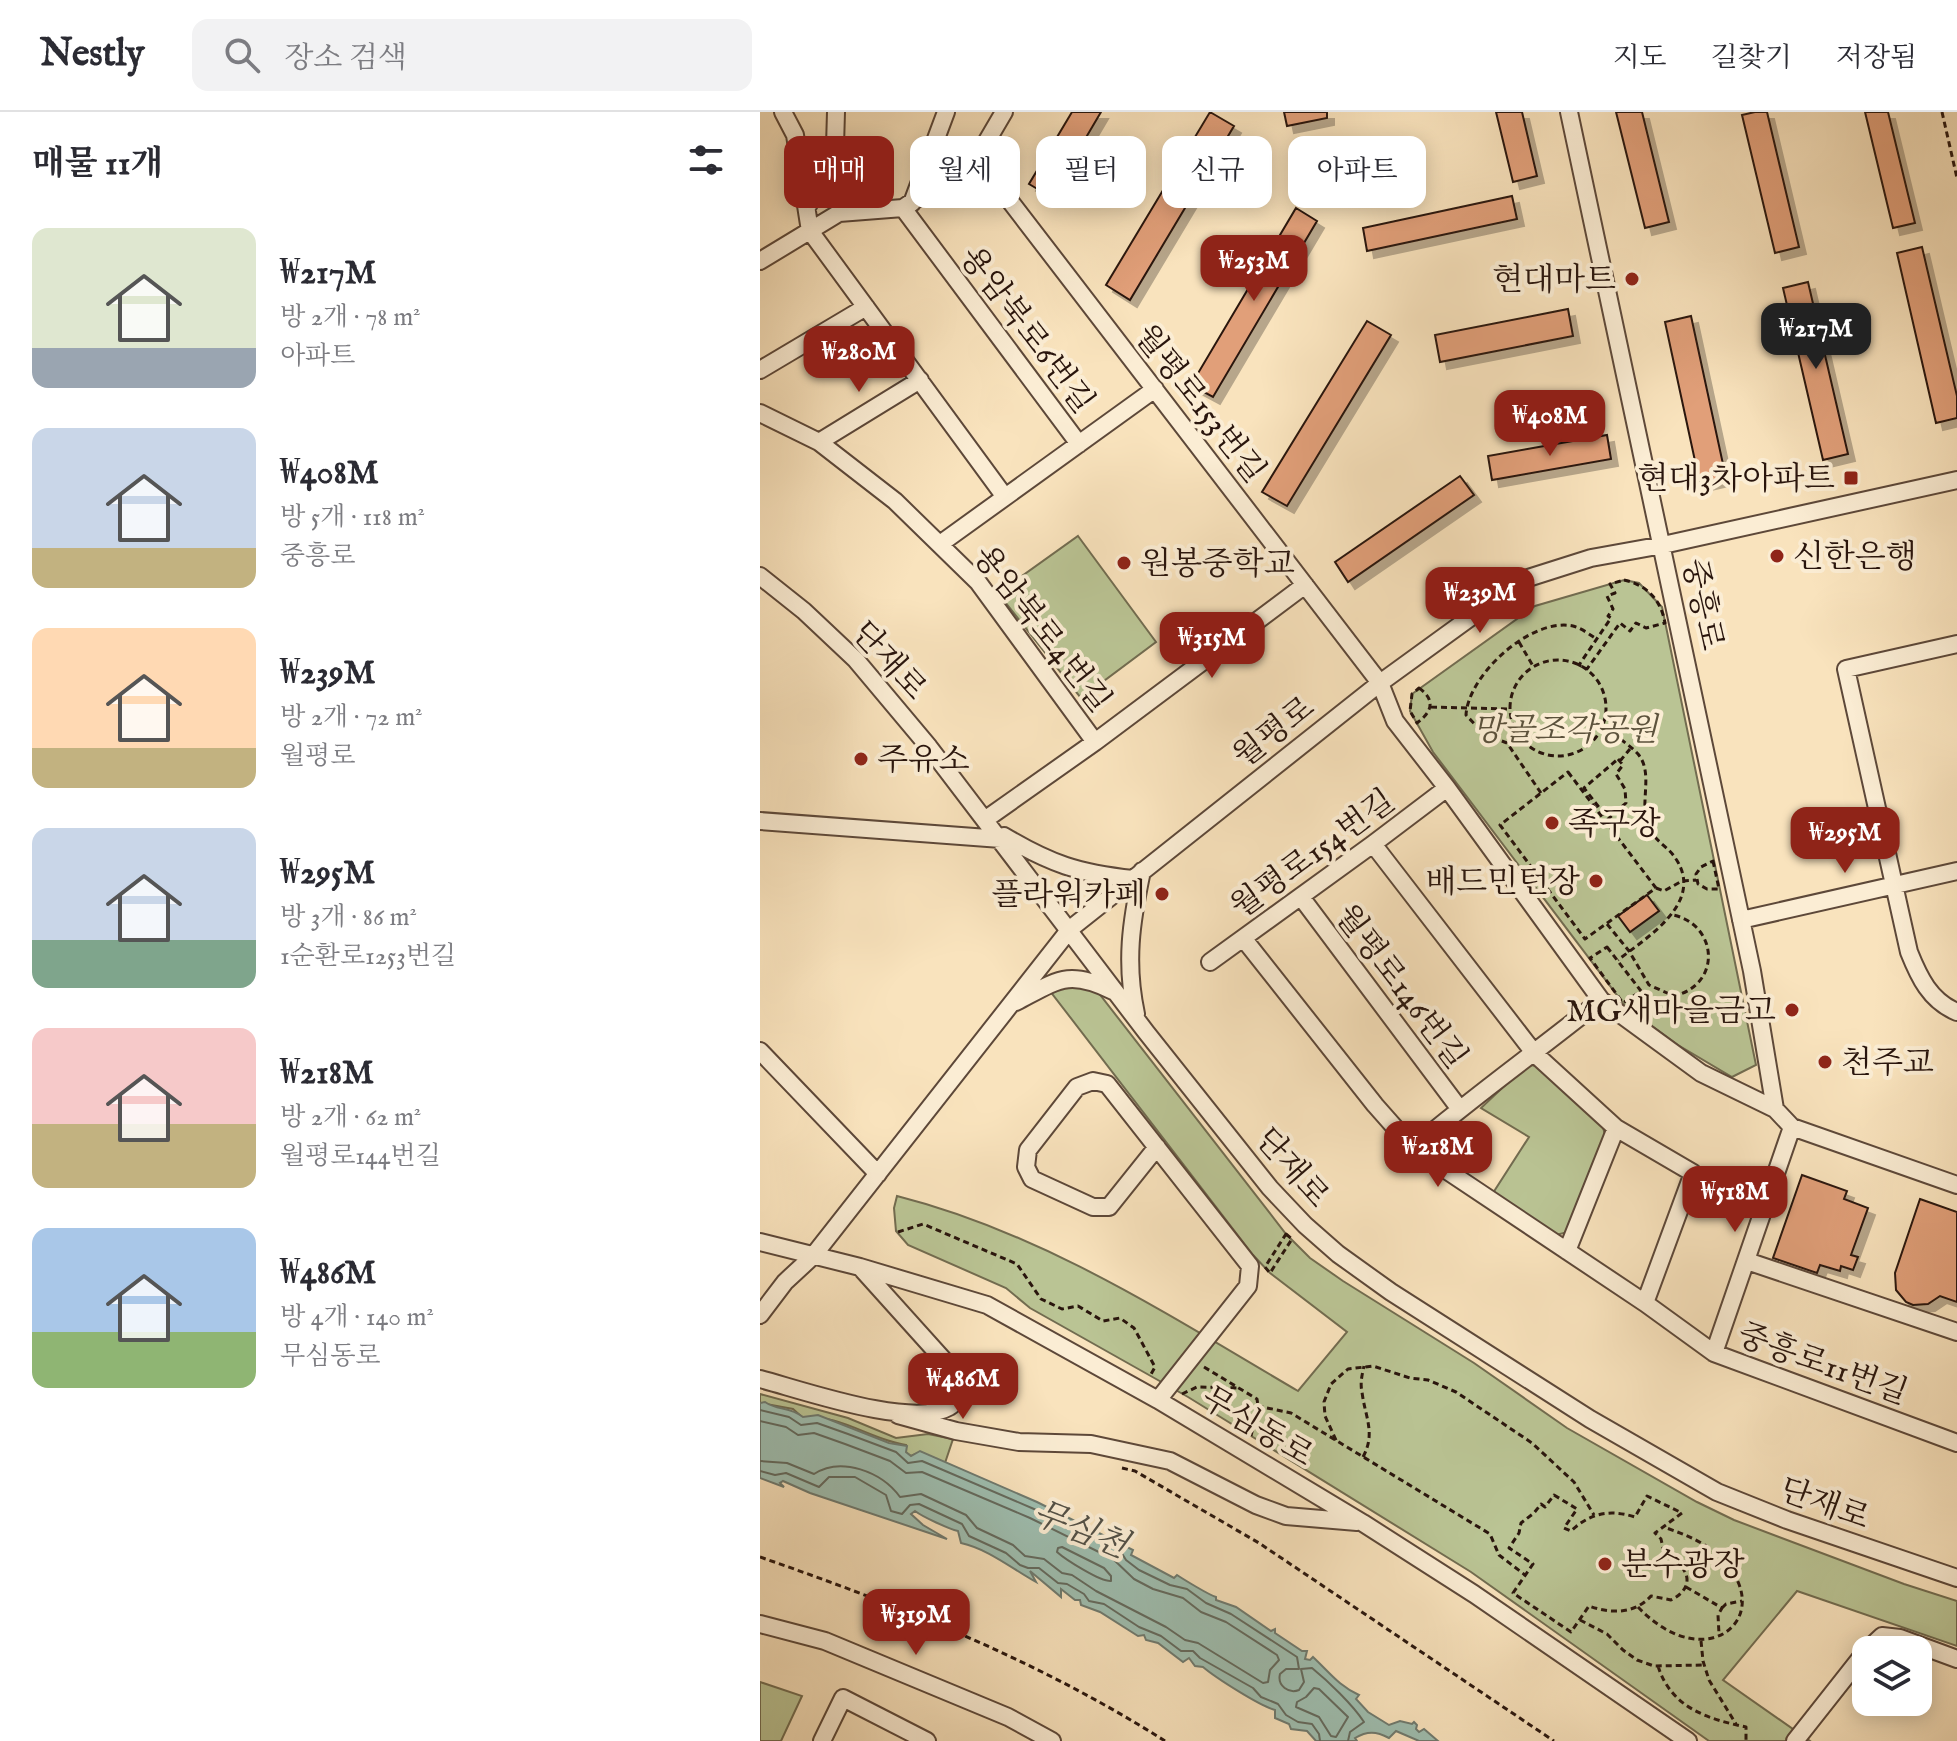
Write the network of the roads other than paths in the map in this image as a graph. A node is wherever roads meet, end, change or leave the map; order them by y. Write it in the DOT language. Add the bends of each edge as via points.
graph roads {
  1 [pos="783,112"];
  2 [pos="836,112"];
  3 [pos="946,112"];
  4 [pos="1004,112"];
  5 [pos="1569,112"];
  6 [pos="795,136"];
  7 [pos="835,136"];
  8 [pos="990,136"];
  9 [pos="908,206"];
  10 [pos="807,208"];
  11 [pos="1016,208"];
  12 [pos="810,231"];
  13 [pos="760,261"];
  14 [pos="866,307"];
  15 [pos="760,370"];
  16 [pos="920,380"];
  17 [pos="1155,389"];
  18 [pos="760,413"];
  19 [pos="819,442"];
  20 [pos="1079,444"];
  21 [pos="1957,480"];
  22 [pos="1005,497"];
  23 [pos="940,544"];
  24 [pos="1663,545"];
  25 [pos="760,576"];
  26 [pos="1305,585"];
  27 [pos="1957,644"];
  28 [pos="1380,683"];
  29 [pos="1095,742"];
  30 [pos="1447,788"];
  31 [pos="760,821"];
  32 [pos="993,829"];
  33 [pos="1373,844"];
  34 [pos="1957,871"];
  35 [pos="1138,875"];
  36 [pos="1892,884"];
  37 [pos="1301,897"];
  38 [pos="1741,920"];
  39 [pos="1070,929"];
  40 [pos="1243,938"];
  41 [pos="1210,962"];
  42 [pos="1118,994"];
  43 [pos="1601,1000"];
  44 [pos="1011,1004"];
  45 [pos="1957,1012"];
  46 [pos="1137,1019"];
  47 [pos="760,1051"];
  48 [pos="1535,1054"];
  49 [pos="1459,1108"];
  50 [pos="1775,1109"];
  51 [pos="1792,1127"];
  52 [pos="1616,1128"];
  53 [pos="1157,1147"];
  54 [pos="1413,1148"];
  55 [pos="878,1174"];
  56 [pos="1957,1185"];
  57 [pos="760,1242"];
  58 [pos="1567,1251"];
  59 [pos="813,1256"];
  60 [pos="1747,1261"];
  61 [pos="860,1267"];
  62 [pos="1645,1303"];
  63 [pos="760,1315"];
  64 [pos="1957,1332"];
  65 [pos="1714,1353"];
  66 [pos="760,1379"];
  67 [pos="1158,1400"];
  68 [pos="898,1415"];
  69 [pos="1957,1443"];
  70 [pos="1363,1523"];
  71 [pos="1957,1578"];
  72 [pos="760,1624"];
  73 [pos="1932,1650"];
  74 [pos="1957,1659"];
  75 [pos="1852,1668"];
  76 [pos="822,1741"];
  77 [pos="927,1741"];
  78 [pos="1052,1741"];
  79 [pos="1688,1741"];
  80 [pos="1795,1741"];
  1 -- 6 [label="street"];
  2 -- 7 [label="street"];
  3 -- 9 [label="street"];
  4 -- 8 [label="street"];
  5 -- 24 [label="street, 중흥로"];
  9 -- 12 [label="street" via="839,213"];
  9 -- 20 [label="street, 용암북로6번길"];
  10 -- 12 [label="street"];
  11 -- 17 [label="street, 월평로153번길"];
  12 -- 13 [label="street"];
  12 -- 14 [label="street"];
  14 -- 15 [label="street"];
  14 -- 16 [label="street"];
  16 -- 19 [label="street"];
  16 -- 22 [label="street"];
  17 -- 20 [label="street"];
  17 -- 26 [label="street, 월평로153번길"];
  18 -- 19 [label="street, 용암북로4번길"];
  19 -- 23 [label="street, 용암북로4번길"];
  20 -- 22 [label="street"];
  21 -- 24 [label="street, 월평로"];
  22 -- 23 [label="street"];
  23 -- 29 [label="street, 용암북로4번길" via="978,582"];
  24 -- 28 [label="street, 월평로" via="1591,558 1522,580"];
  24 -- 38 [label="street, 중흥로"];
  25 -- 32 [label="street, 단재로" via="856,660"];
  26 -- 28 [label="street, 월평로153번길"];
  26 -- 29 [label="street, 용암북로4번길"];
  27 -- 36 [label="street" via="1846,669"];
  28 -- 30 [label="street, 월평로153번길" via="1395,721"];
  28 -- 35 [label="street, 월평로"];
  29 -- 32 [label="street"];
  30 -- 33 [label="street, 월평로154번길"];
  30 -- 43 [label="street, 월평로153번길"];
  31 -- 32 [label="street"];
  32 -- 35 [label="street" via="1040,857 1090,875"];
  32 -- 39 [label="street, 단재로"];
  33 -- 37 [label="street, 월평로154번길"];
  33 -- 48 [label="street"];
  34 -- 36 [label="street"];
  35 -- 39 [label="street, 월평로"];
  35 -- 46 [label="street" via="1129,980"];
  36 -- 38 [label="street"];
  36 -- 45 [label="street" via="1919,979 1938,1001"];
  37 -- 40 [label="street, 월평로154번길"];
  37 -- 49 [label="street, 월평로146번길"];
  38 -- 50 [label="street, 중흥로"];
  39 -- 42 [label="street, 단재로"];
  39 -- 44 [label="street, 월평로"];
  40 -- 41 [label="street, 월평로154번길"];
  40 -- 54 [label="street, 중흥로11번길"];
  42 -- 44 [label="street" via="1085,978 1060,980"];
  42 -- 46 [label="street, 단재로"];
  43 -- 48 [label="street"];
  43 -- 50 [label="street, 월평로153번길" via="1701,1073"];
  44 -- 55 [label="street, 월평로"];
  46 -- 71 [label="street, 단재로" via="1270,1188 1338,1254 1391,1292 1590,1419 1717,1492"];
  47 -- 55 [label="street"];
  48 -- 49 [label="street"];
  48 -- 52 [label="street"];
  49 -- 54 [label="street"];
  50 -- 51 [label="street"];
  51 -- 56 [label="street"];
  51 -- 60 [label="street"];
  52 -- 58 [label="street"];
  52 -- 62 [label="street" via="1693,1173"];
  53 -- 53 [label="street" via="1107,1084 1093,1081 1077,1087 1028,1150 1026,1167 1032,1179 1093,1207 1109,1207"];
  53 -- 67 [label="street" via="1250,1266 1248,1286"];
  54 -- 58 [label="street, 중흥로11번길"];
  55 -- 59 [label="street, 월평로"];
  57 -- 59 [label="street, 무심동로"];
  58 -- 62 [label="street, 중흥로11번길"];
  59 -- 61 [label="street, 무심동로"];
  59 -- 63 [label="street, 월평로"];
  60 -- 64 [label="street"];
  60 -- 65 [label="street"];
  61 -- 67 [label="street, 무심동로" via="987,1305"];
  61 -- 68 [label="street" via="963,1387 950,1407"];
  62 -- 65 [label="street, 중흥로11번길"];
  65 -- 69 [label="street, 중흥로11번길"];
  66 -- 68 [label="street"];
  67 -- 70 [label="street, 무심동로"];
  68 -- 70 [label="street" via="1019,1442 1091,1444 1170,1461 1286,1516"];
  70 -- 79 [label="street, 무심동로"];
  72 -- 78 [label="street" via="825,1641 1008,1717"];
  73 -- 74 [label="street"];
  75 -- 80 [label="street"];
  76 -- 77 [label="street" via="843,1698"];
}
